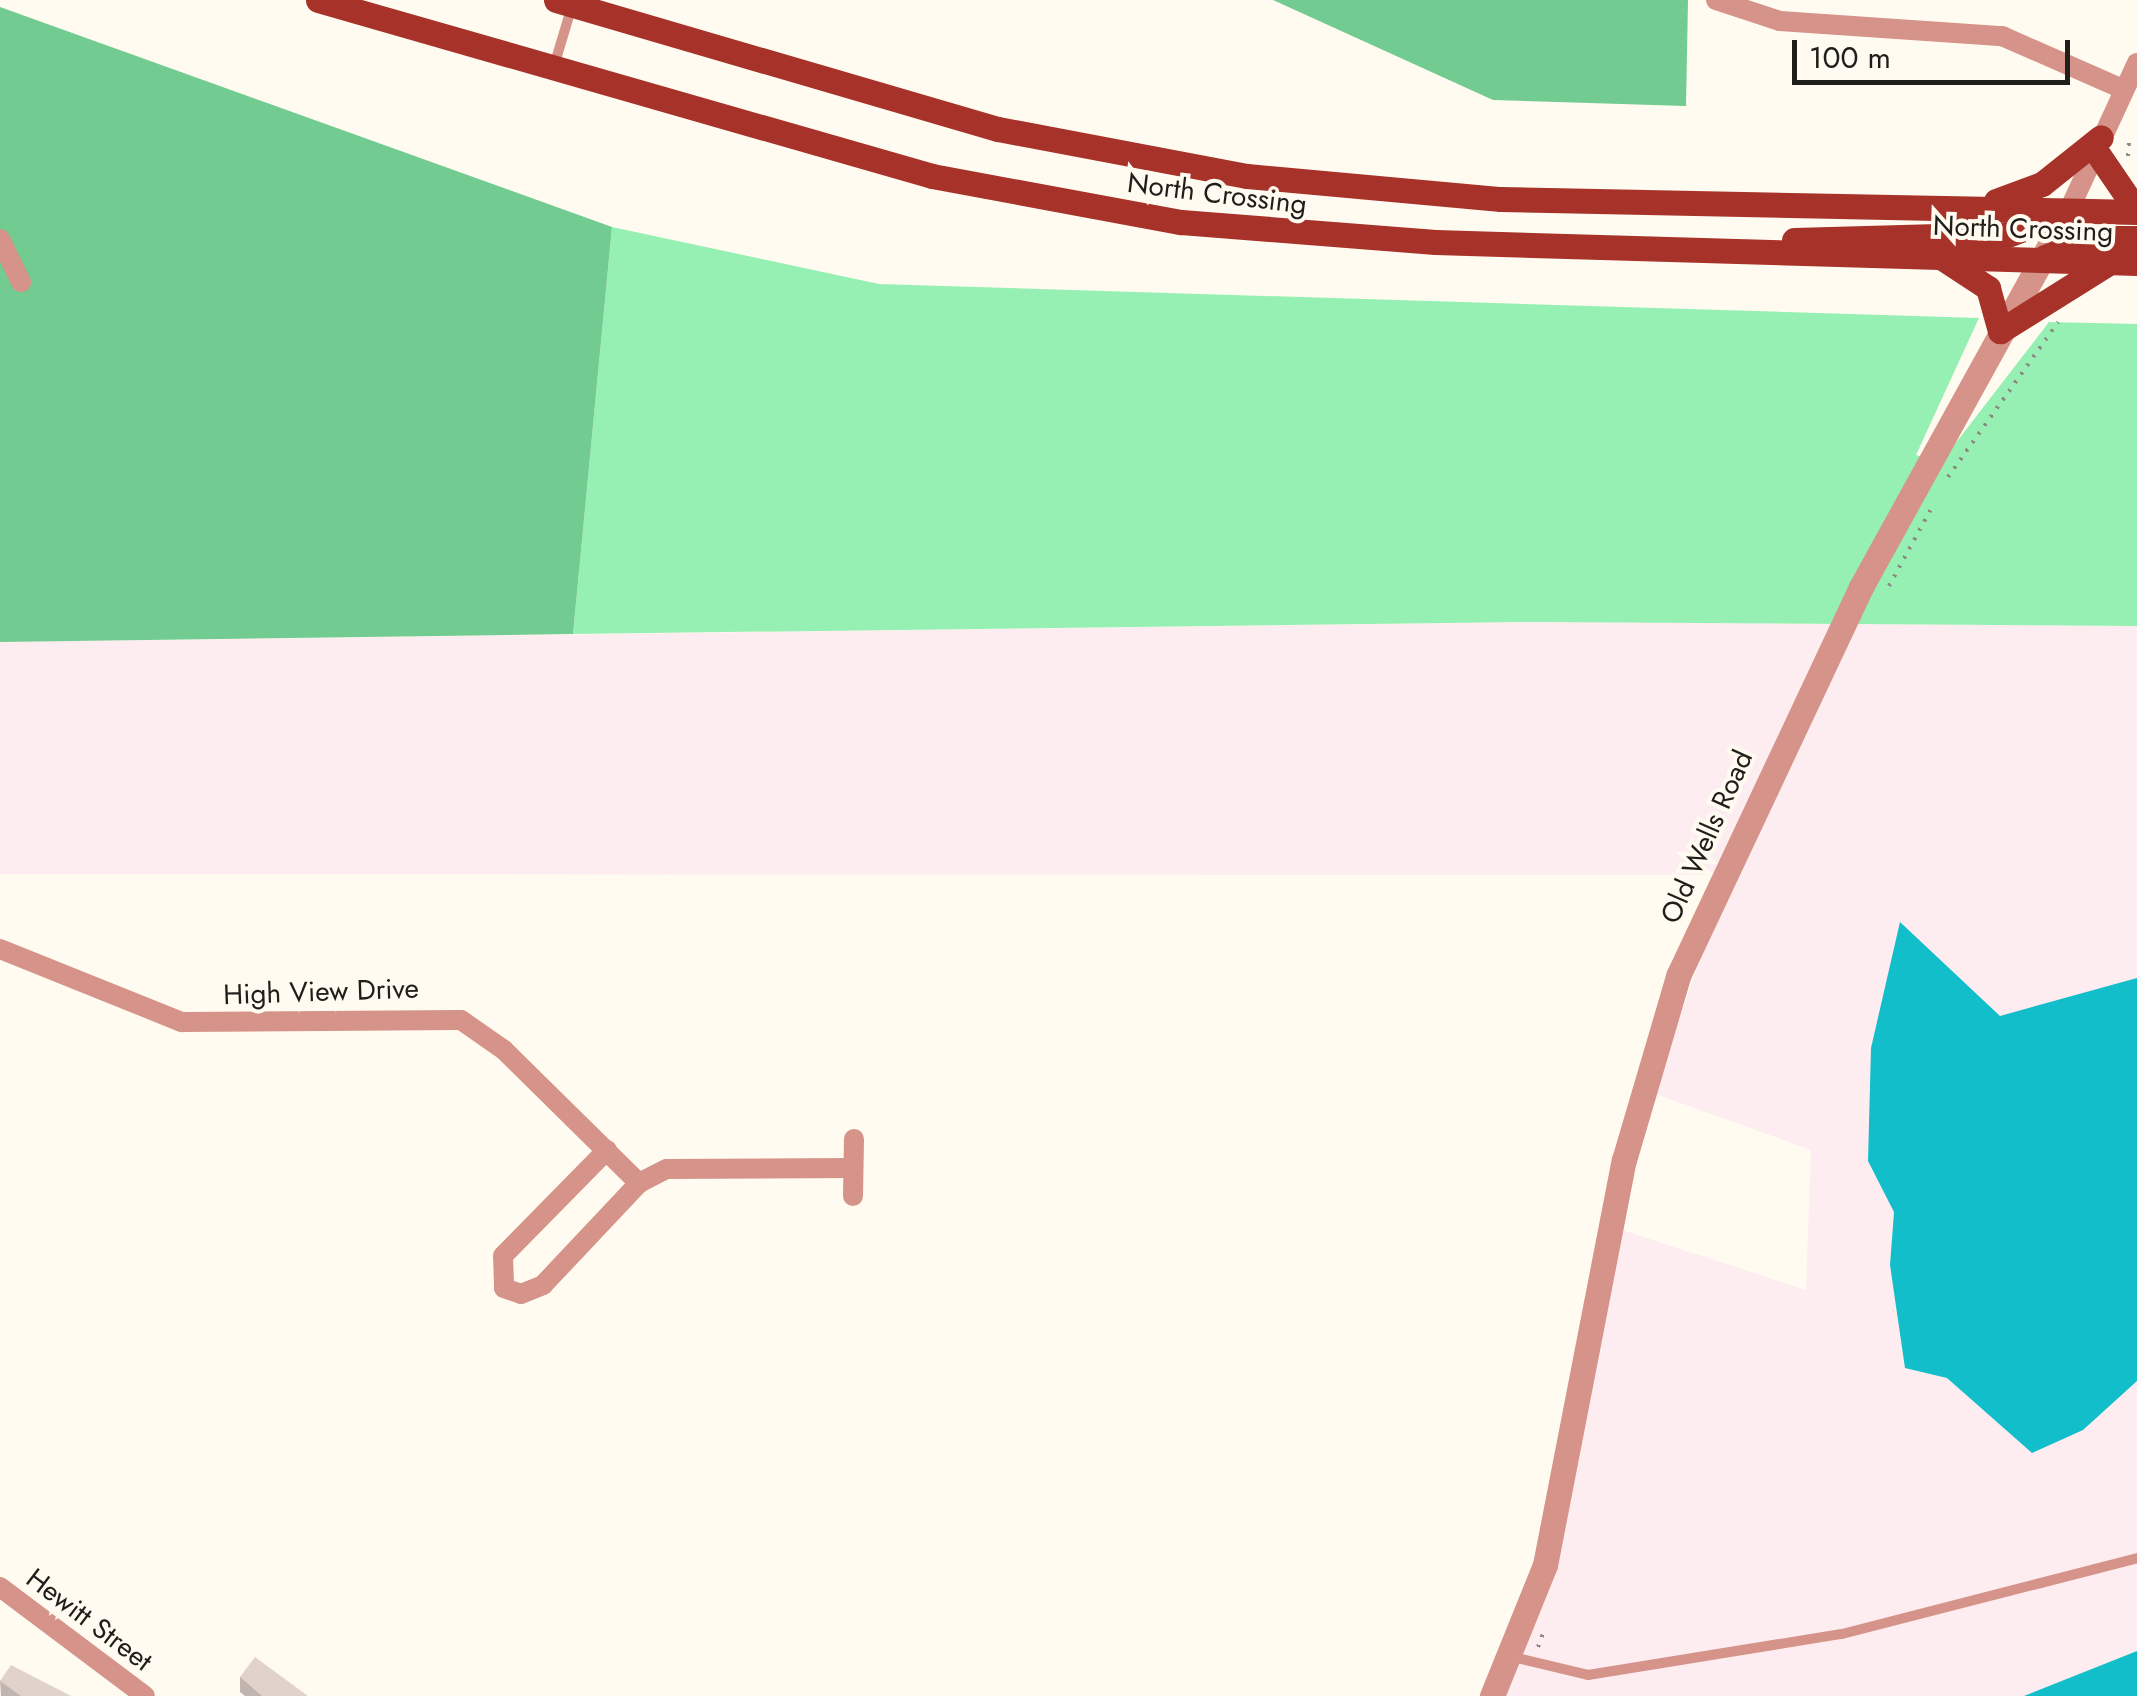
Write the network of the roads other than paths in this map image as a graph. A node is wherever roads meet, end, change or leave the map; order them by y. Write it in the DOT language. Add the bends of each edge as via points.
graph roads {
  1 [pos="318,0"];
  2 [pos="1716,0"];
  3 [pos="564,2"];
  4 [pos="2137,63"];
  5 [pos="553,69"];
  6 [pos="2123,89"];
  7 [pos="2098,144"];
  8 [pos="1965,208"];
  9 [pos="2069,210"];
  10 [pos="2137,212"];
  11 [pos="2137,238"];
  12 [pos="0,239"];
  13 [pos="1701,251"];
  14 [pos="1940,256"];
  15 [pos="2040,259"];
  16 [pos="2124,262"];
  17 [pos="21,282"];
  18 [pos="2000,331"];
  19 [pos="0,948"];
  20 [pos="854,1139"];
  21 [pos="607,1150"];
  22 [pos="853,1168"];
  23 [pos="639,1183"];
  24 [pos="853,1196"];
  25 [pos="2137,1558"];
  26 [pos="0,1587"];
  27 [pos="1522,1662"];
  28 [pos="144,1696"];
  29 [pos="1492,1696"];
  1 -- 5 [label="main road, North Crossing"];
  2 -- 6 [label="street" via="1780,22 2002,36"];
  3 -- 5 [label="lane"];
  3 -- 8 [label="main road, North Crossing" via="998,129 1247,176 1501,199"];
  4 -- 6 [label="street, Old Wells Road"];
  5 -- 13 [label="main road, North Crossing" via="1054,203 1308,236"];
  6 -- 7 [label="street, Old Wells Road"];
  7 -- 8 [label="main road" via="2028,192"];
  7 -- 9 [label="street, Old Wells Road"];
  7 -- 10 [label="main road"];
  8 -- 9 [label="main road, North Crossing"];
  9 -- 10 [label="main road, North Crossing"];
  9 -- 13 [label="main road" via="2010,234 1842,234"];
  9 -- 15 [label="street, Old Wells Road"];
  11 -- 15 [label="main road" via="2094,238"];
  12 -- 17 [label="street"];
  13 -- 14 [label="main road, North Crossing"];
  14 -- 15 [label="main road, North Crossing"];
  14 -- 18 [label="main road" via="1988,288"];
  15 -- 16 [label="main road, North Crossing"];
  15 -- 18 [label="street, Old Wells Road"];
  16 -- 18 [label="main road"];
  18 -- 27 [label="street, Old Wells Road" via="1748,812 1678,976 1624,1160"];
  19 -- 21 [label="street, High View Drive" via="182,1022 461,1020 504,1050"];
  20 -- 22 [label="street"];
  21 -- 23 [label="street, High View Drive"];
  21 -- 23 [label="street" via="503,1256 504,1288 521,1294 543,1284"];
  22 -- 23 [label="street" via="690,1165"];
  22 -- 24 [label="street"];
  25 -- 27 [label="lane" via="1806,1640 1588,1675"];
  26 -- 28 [label="street, Hewitt Street"];
  27 -- 29 [label="street, Old Wells Road"];
}
